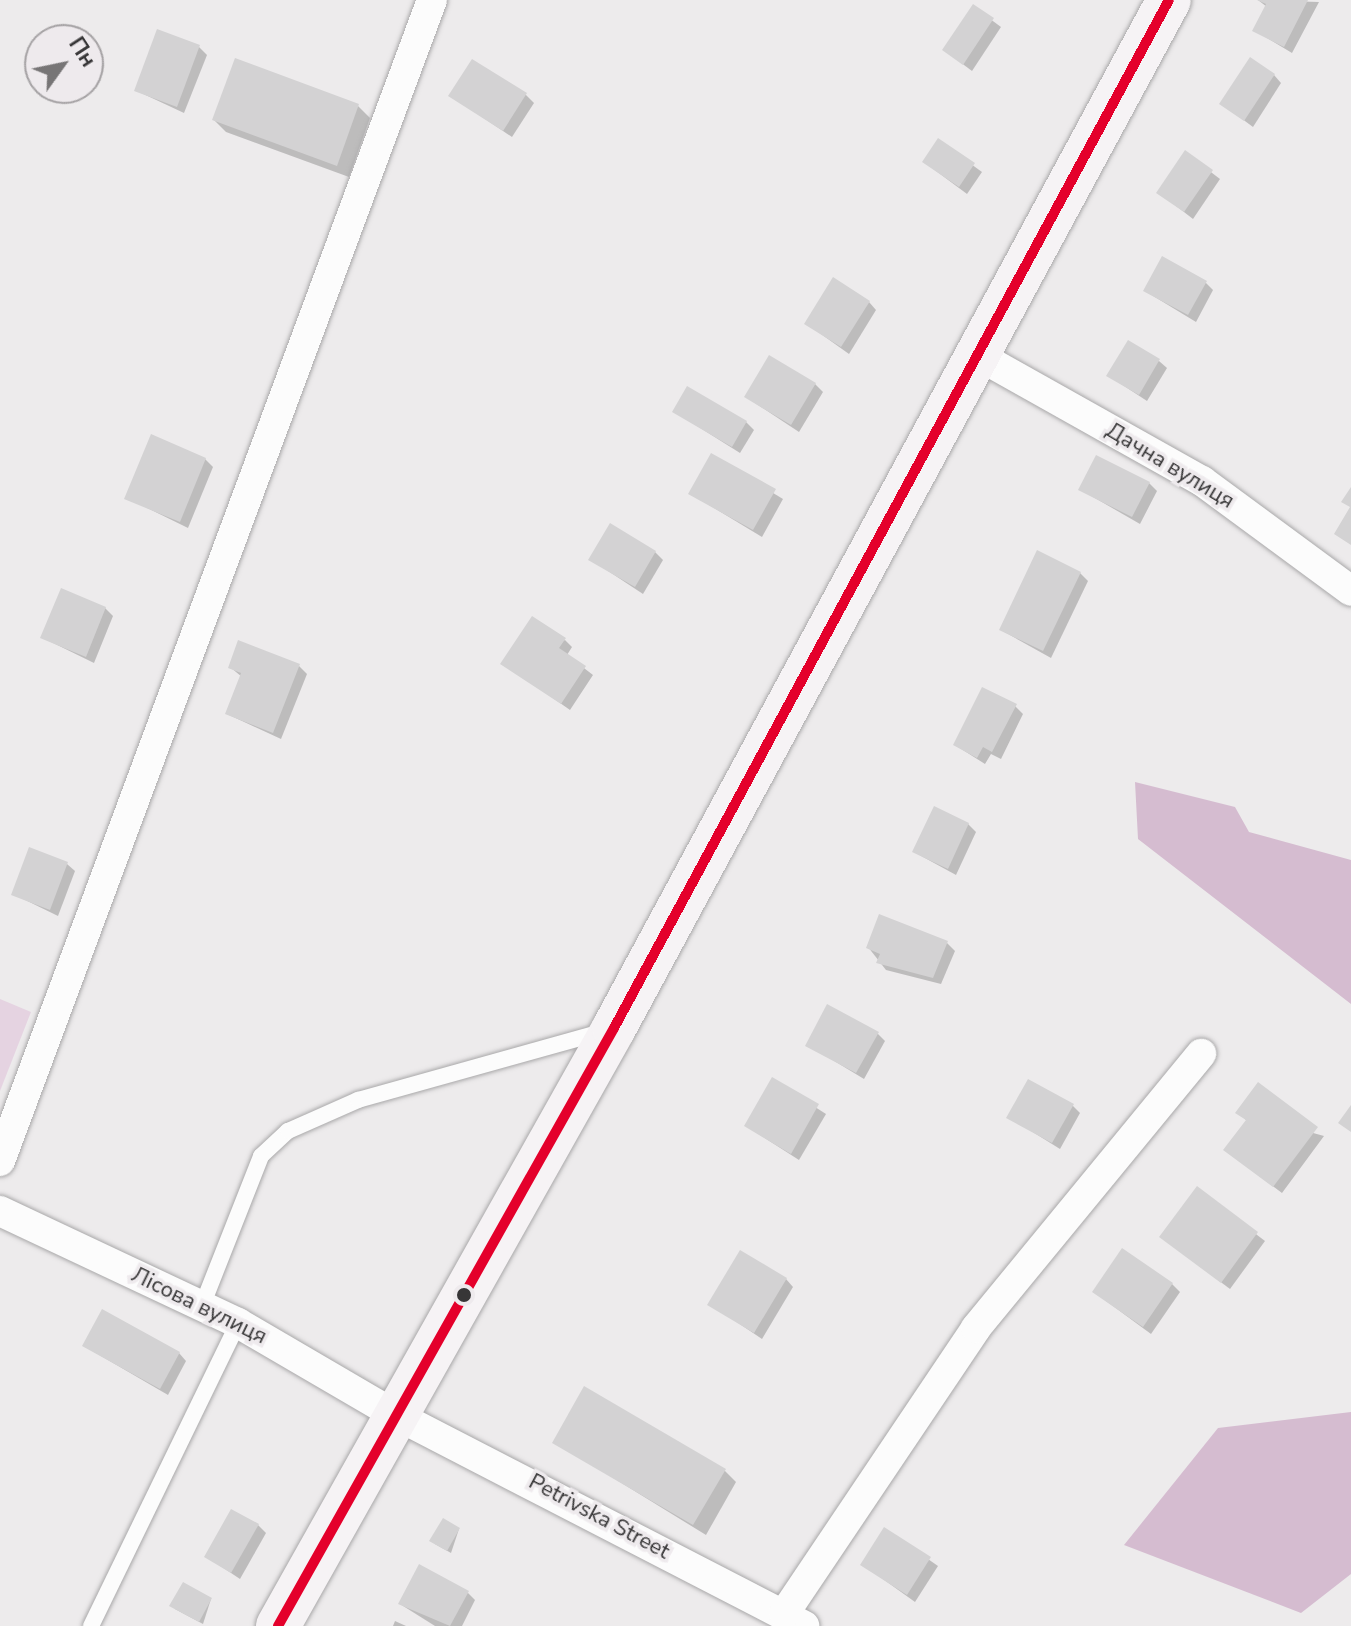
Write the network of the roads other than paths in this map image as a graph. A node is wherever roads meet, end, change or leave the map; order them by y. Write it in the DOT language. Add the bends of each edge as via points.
graph roads {
  1 [pos="432,0"];
  2 [pos="1169,0"];
  3 [pos="979,356"];
  4 [pos="1351,591"];
  5 [pos="614,1028"];
  6 [pos="1201,1054"];
  7 [pos="0,1161"];
  8 [pos="0,1211"];
  9 [pos="202,1306"];
  10 [pos="238,1323"];
  11 [pos="387,1422"];
  12 [pos="794,1620"];
  13 [pos="91,1626"];
  14 [pos="278,1626"];
  1 -- 7 [label="street"];
  2 -- 3 [label="main road"];
  3 -- 4 [label="street, Дачна вулиця" via="1202,481"];
  3 -- 5 [label="main road"];
  5 -- 9 [label="lane" via="358,1100 288,1131 261,1156"];
  5 -- 11 [label="main road"];
  6 -- 12 [label="street" via="976,1328"];
  8 -- 9 [label="street, Лісова вулиця"];
  9 -- 10 [label="street, Лісова вулиця"];
  10 -- 11 [label="street, Лісова вулиця"];
  10 -- 13 [label="lane"];
  11 -- 12 [label="street, Petrivska Street"];
  11 -- 14 [label="main road"];
}
